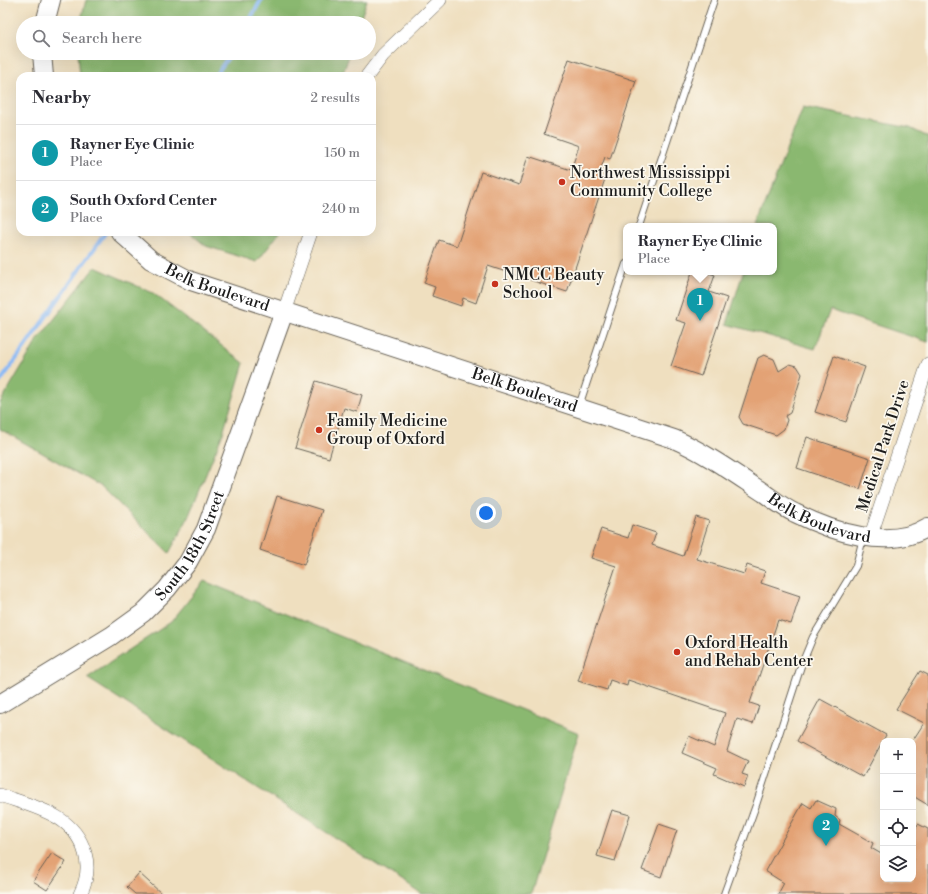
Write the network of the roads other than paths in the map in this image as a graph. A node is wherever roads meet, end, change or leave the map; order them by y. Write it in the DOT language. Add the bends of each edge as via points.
graph roads {
  1 [pos="51,0"];
  2 [pos="440,0"];
  3 [pos="714,0"];
  4 [pos="47,16"];
  5 [pos="43,60"];
  6 [pos="44,72"];
  7 [pos="370,72"];
  8 [pos="639,223"];
  9 [pos="124,236"];
  10 [pos="310,236"];
  11 [pos="623,273"];
  12 [pos="284,312"];
  13 [pos="928,364"];
  14 [pos="579,408"];
  15 [pos="928,527"];
  16 [pos="867,537"];
  17 [pos="0,704"];
  18 [pos="0,795"];
  19 [pos="80,894"];
  20 [pos="724,894"];
  1 -- 4 [label="street"];
  2 -- 7 [label="street" via="383,55"];
  3 -- 8 [label="lane"];
  5 -- 6 [label="street"];
  9 -- 12 [label="street, Belk Boulevard" via="151,260 191,281"];
  10 -- 12 [label="street"];
  11 -- 14 [label="lane"];
  12 -- 14 [label="street, Belk Boulevard"];
  12 -- 17 [label="street, South 18th Street" via="206,529 188,562 167,589 143,613 111,636"];
  13 -- 16 [label="street, Medical Park Drive"];
  14 -- 16 [label="street, Belk Boulevard" via="692,447 795,513 842,532"];
  15 -- 16 [label="street, Belk Boulevard" via="918,534 895,538"];
  16 -- 20 [label="lane" via="856,566 813,638 801,666"];
  18 -- 19 [label="street" via="43,810 67,822 81,840 87,860 86,882"];
}
